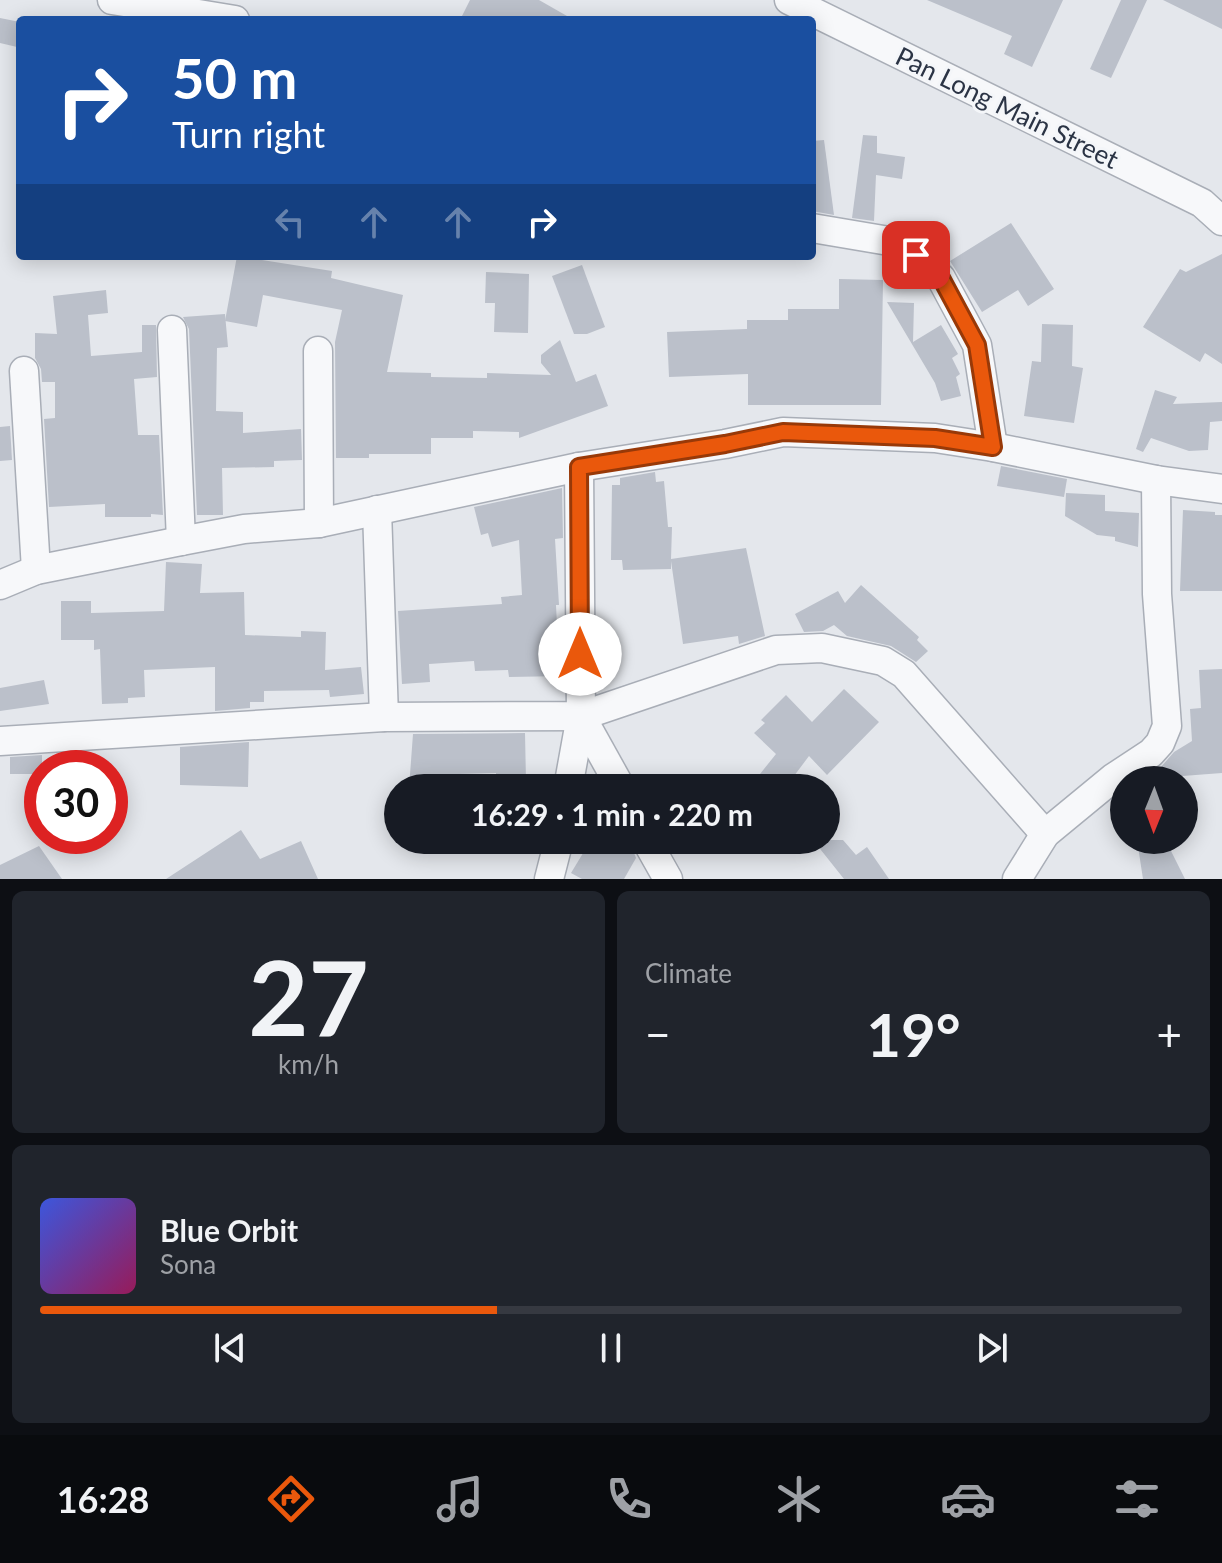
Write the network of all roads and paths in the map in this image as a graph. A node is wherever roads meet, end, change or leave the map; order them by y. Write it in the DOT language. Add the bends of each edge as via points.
graph roads {
  1 [pos="112,0"];
  2 [pos="789,0"];
  3 [pos="226,14"];
  4 [pos="1222,221"];
  5 [pos="816,229"];
  6 [pos="172,330"];
  7 [pos="318,351"];
  8 [pos="24,371"];
  9 [pos="993,447"];
  10 [pos="579,467"];
  11 [pos="1156,480"];
  12 [pos="1222,489"];
  13 [pos="377,510"];
  14 [pos="319,523"];
  15 [pos="181,541"];
  16 [pos="36,570"];
  17 [pos="0,585"];
  18 [pos="581,716"];
  19 [pos="384,717"];
  20 [pos="0,741"];
  21 [pos="571,774"];
  22 [pos="613,774"];
  23 [pos="1045,834"];
  24 [pos="555,854"];
  25 [pos="654,854"];
  26 [pos="549,879"];
  27 [pos="668,879"];
  28 [pos="1017,879"];
  1 -- 3 [label="street"];
  2 -- 4 [label="street, Pan Long Main Street" via="1202,203"];
  5 -- 9 [label="street" via="889,241 916,255 941,278 977,345"];
  6 -- 15 [label="street"];
  7 -- 14 [label="street"];
  8 -- 16 [label="street"];
  9 -- 10 [label="street" via="935,438 783,432"];
  9 -- 11 [label="street"];
  10 -- 13 [label="street"];
  10 -- 18 [label="street"];
  11 -- 12 [label="street"];
  11 -- 23 [label="street" via="1157,594 1167,726 1151,753"];
  13 -- 14 [label="street"];
  13 -- 19 [label="street"];
  14 -- 15 [label="street"];
  15 -- 16 [label="street"];
  16 -- 17 [label="street"];
  18 -- 19 [label="street"];
  18 -- 21 [label="street"];
  18 -- 22 [label="street"];
  18 -- 23 [label="street" via="776,650 822,648 883,661 904,674"];
  19 -- 20 [label="street"];
  23 -- 28 [label="street"];
  24 -- 26 [label="street"];
  25 -- 27 [label="street"];
}
